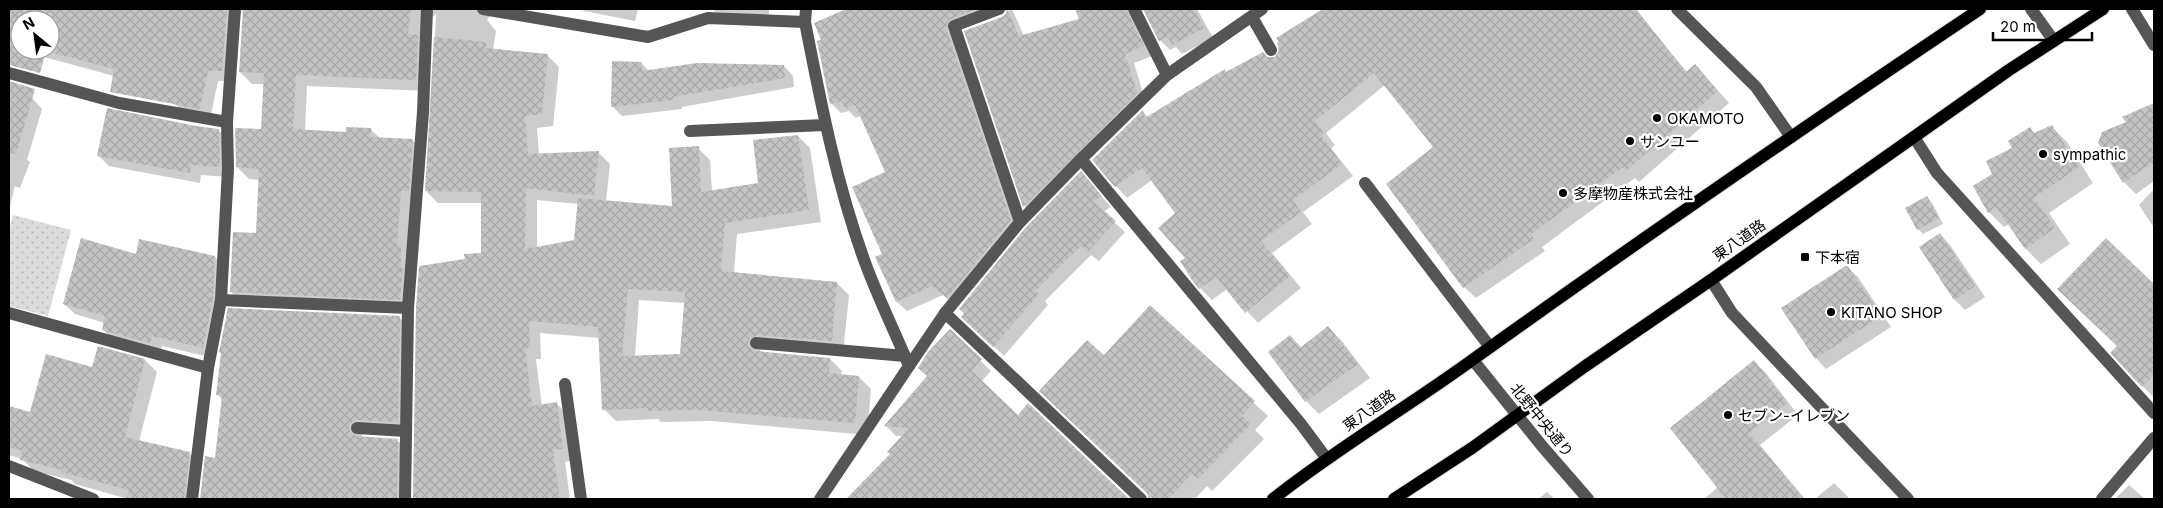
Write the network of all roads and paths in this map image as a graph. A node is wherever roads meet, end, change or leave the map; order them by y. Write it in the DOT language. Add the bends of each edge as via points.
graph roads {
  1 [pos="235,9"];
  2 [pos="427,9"];
  3 [pos="484,9"];
  4 [pos="806,9"];
  5 [pos="999,9"];
  6 [pos="1134,9"];
  7 [pos="1262,9"];
  8 [pos="1677,9"];
  9 [pos="1980,9"];
  10 [pos="2031,9"];
  11 [pos="2103,9"];
  12 [pos="2132,9"];
  13 [pos="1252,17"];
  14 [pos="805,22"];
  15 [pos="2054,41"];
  16 [pos="2154,45"];
  17 [pos="1271,50"];
  18 [pos="9,73"];
  19 [pos="1167,75"];
  20 [pos="227,122"];
  21 [pos="825,125"];
  22 [pos="690,131"];
  23 [pos="1791,137"];
  24 [pos="1914,137"];
  25 [pos="1081,159"];
  26 [pos="1365,183"];
  27 [pos="1020,222"];
  28 [pos="1711,280"];
  29 [pos="221,300"];
  30 [pos="408,308"];
  31 [pos="9,313"];
  32 [pos="945,313"];
  33 [pos="756,343"];
  34 [pos="1490,347"];
  35 [pos="1473,360"];
  36 [pos="907,361"];
  37 [pos="208,368"];
  38 [pos="565,384"];
  39 [pos="2154,413"];
  40 [pos="1516,415"];
  41 [pos="357,428"];
  42 [pos="406,431"];
  43 [pos="2152,444"];
  44 [pos="1327,459"];
  45 [pos="9,466"];
  46 [pos="93,499"];
  47 [pos="192,499"];
  48 [pos="405,499"];
  49 [pos="581,499"];
  50 [pos="820,499"];
  51 [pos="1141,499"];
  52 [pos="1273,499"];
  53 [pos="1394,499"];
  54 [pos="1588,499"];
  55 [pos="1908,499"];
  56 [pos="2102,499"];
  1 -- 20 [label="street"];
  2 -- 30 [label="street" via="423,112"];
  3 -- 14 [label="street" via="648,37 708,18"];
  4 -- 14 [label="street"];
  5 -- 27 [label="street" via="954,26"];
  6 -- 19 [label="street"];
  7 -- 13 [label="street"];
  8 -- 23 [label="street" via="1756,87"];
  9 -- 23 [label="main road, 東八道路"];
  10 -- 15 [label="street"];
  11 -- 15 [label="main road, 東八道路"];
  12 -- 16 [label="street"];
  13 -- 17 [label="street"];
  13 -- 19 [label="street"];
  14 -- 21 [label="street"];
  15 -- 24 [label="main road, 東八道路"];
  18 -- 20 [label="street" via="119,103"];
  19 -- 25 [label="street"];
  20 -- 29 [label="street" via="228,169"];
  21 -- 22 [label="street"];
  21 -- 36 [label="street" via="866,264"];
  23 -- 34 [label="main road, 東八道路"];
  24 -- 28 [label="main road, 東八道路"];
  24 -- 39 [label="street" via="1937,173"];
  25 -- 27 [label="street"];
  25 -- 44 [label="street"];
  26 -- 34 [label="street"];
  27 -- 32 [label="street"];
  28 -- 40 [label="main road, 東八道路"];
  28 -- 55 [label="street" via="1732,313"];
  29 -- 30 [label="street"];
  29 -- 37 [label="street"];
  30 -- 42 [label="street"];
  31 -- 37 [label="street"];
  32 -- 36 [label="street"];
  32 -- 51 [label="street"];
  33 -- 36 [label="street"];
  34 -- 35 [label="main road, 東八道路"];
  35 -- 40 [label="street, 北野中央通り"];
  35 -- 44 [label="main road, 東八道路"];
  36 -- 50 [label="street"];
  37 -- 47 [label="street"];
  38 -- 49 [label="street"];
  40 -- 53 [label="main road, 東八道路"];
  40 -- 54 [label="street, 北野中央通り"];
  41 -- 42 [label="street"];
  42 -- 48 [label="street"];
  43 -- 56 [label="street"];
  44 -- 52 [label="main road, 東八道路"];
  45 -- 46 [label="street"];
}
